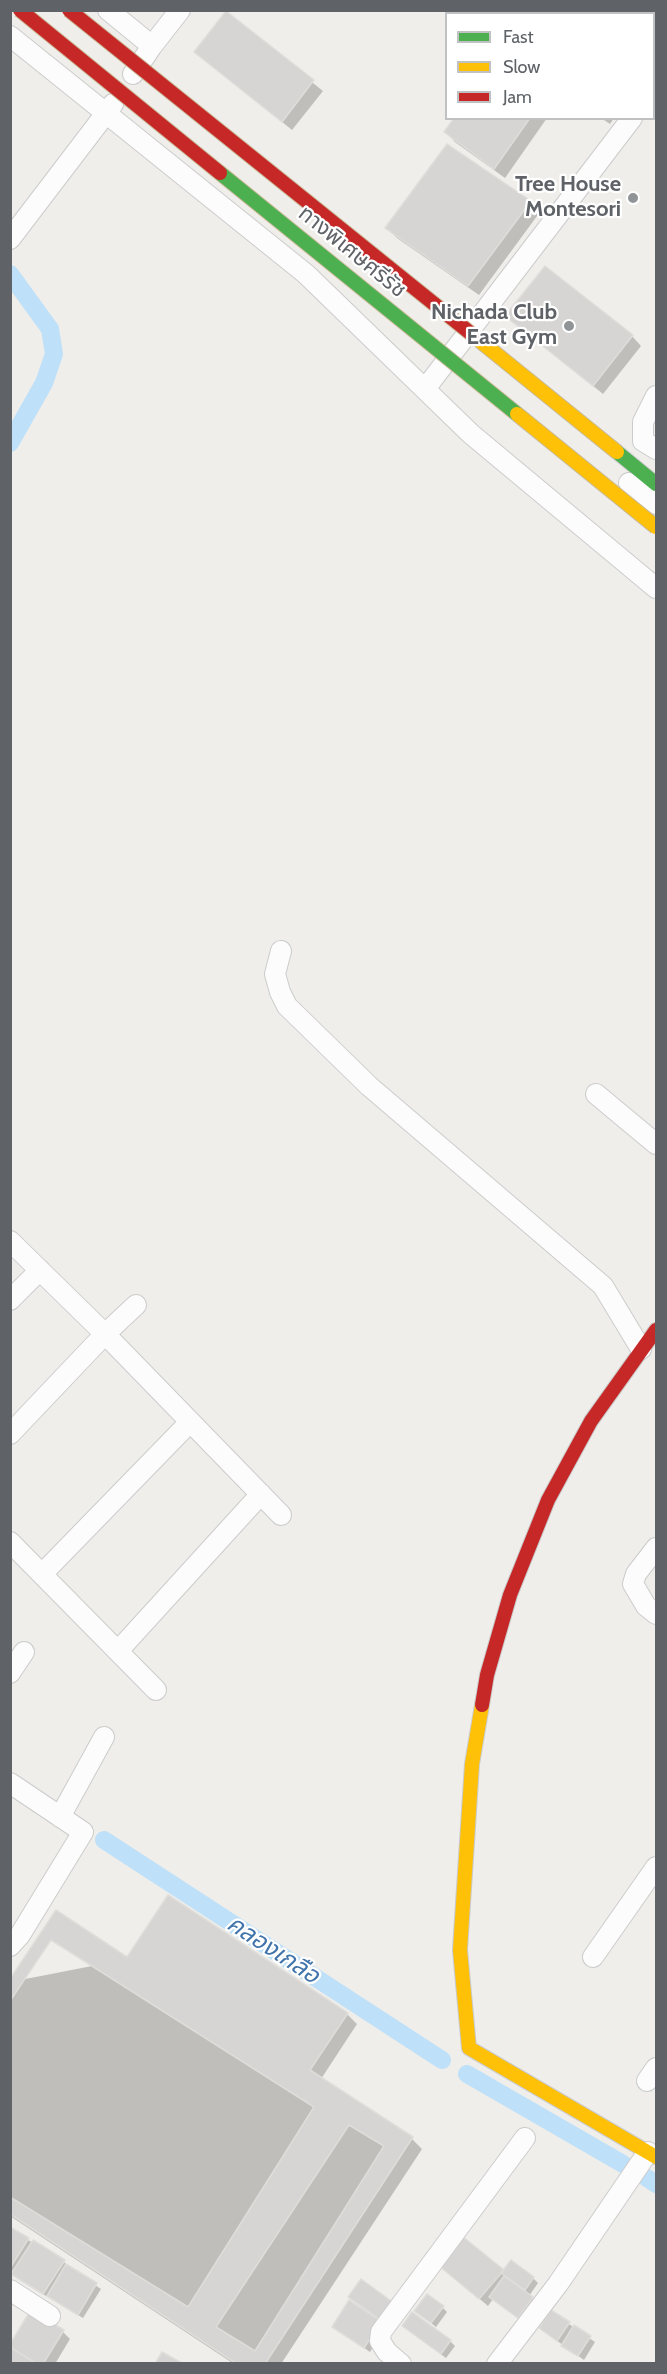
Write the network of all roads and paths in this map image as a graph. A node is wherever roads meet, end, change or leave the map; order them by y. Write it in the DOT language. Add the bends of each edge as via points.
graph roads {
  1 [pos="20,10"];
  2 [pos="69,10"];
  3 [pos="108,10"];
  4 [pos="180,10"];
  5 [pos="10,36"];
  6 [pos="152,46"];
  7 [pos="106,115"];
  8 [pos="630,120"];
  9 [pos="10,239"];
  10 [pos="466,351"];
  11 [pos="425,389"];
  12 [pos="657,396"];
  13 [pos="657,449"];
  14 [pos="617,452"];
  15 [pos="657,477"];
  16 [pos="657,484"];
  17 [pos="657,504"];
  18 [pos="657,527"];
  19 [pos="657,588"];
  20 [pos="281,951"];
  21 [pos="596,1094"];
  22 [pos="657,1144"];
  23 [pos="10,1241"];
  24 [pos="40,1270"];
  25 [pos="10,1300"];
  26 [pos="136,1305"];
  27 [pos="657,1330"];
  28 [pos="105,1334"];
  29 [pos="641,1349"];
  30 [pos="190,1422"];
  31 [pos="10,1434"];
  32 [pos="261,1494"];
  33 [pos="281,1515"];
  34 [pos="10,1542"];
  35 [pos="657,1548"];
  36 [pos="43,1574"];
  37 [pos="657,1614"];
  38 [pos="118,1651"];
  39 [pos="24,1652"];
  40 [pos="10,1673"];
  41 [pos="156,1690"];
  42 [pos="104,1737"];
  43 [pos="10,1783"];
  44 [pos="60,1817"];
  45 [pos="657,1866"];
  46 [pos="10,1946"];
  47 [pos="593,1957"];
  48 [pos="525,2138"];
  49 [pos="652,2155"];
  50 [pos="13,2297"];
  51 [pos="50,2316"];
  52 [pos="389,2360"];
  53 [pos="496,2364"];
  1 -- 18 [label="main road, ทางพิเศษศรีรัช, bridge"];
  2 -- 14 [label="main road, ทางพิเศษศรีรัช, bridge"];
  3 -- 6 [label="street"];
  4 -- 6 [label="street"];
  5 -- 7 [label="street"];
  6 -- 7 [label="street"];
  7 -- 9 [label="street"];
  7 -- 11 [label="street" via="306,274"];
  8 -- 11 [label="street"];
  10 -- 17 [label="street"];
  11 -- 19 [label="street" via="471,434"];
  12 -- 13 [label="street" via="643,422 643,441"];
  14 -- 15 [label="main road"];
  14 -- 16 [label="main road, ทางพิเศษศรีรัช"];
  20 -- 29 [label="street" via="275,974 287,1006 369,1086 603,1286"];
  21 -- 22 [label="street"];
  23 -- 24 [label="street"];
  24 -- 25 [label="street"];
  24 -- 28 [label="street"];
  26 -- 28 [label="street"];
  27 -- 29 [label="main road"];
  28 -- 30 [label="street"];
  28 -- 31 [label="street"];
  29 -- 49 [label="main road" via="591,1422 548,1500 510,1595 487,1675 472,1764 460,1950 469,2048"];
  30 -- 32 [label="street"];
  30 -- 36 [label="street"];
  32 -- 33 [label="street"];
  32 -- 38 [label="street"];
  34 -- 36 [label="street"];
  35 -- 37 [label="street" via="636,1574 633,1584 646,1606"];
  36 -- 38 [label="street"];
  38 -- 41 [label="street"];
  39 -- 40 [label="street"];
  42 -- 44 [label="street"];
  43 -- 44 [label="street"];
  44 -- 46 [label="street" via="83,1832"];
  45 -- 47 [label="street"];
  48 -- 52 [label="street" via="381,2332 380,2341"];
  49 -- 53 [label="street"];
  50 -- 51 [label="street"];
}
